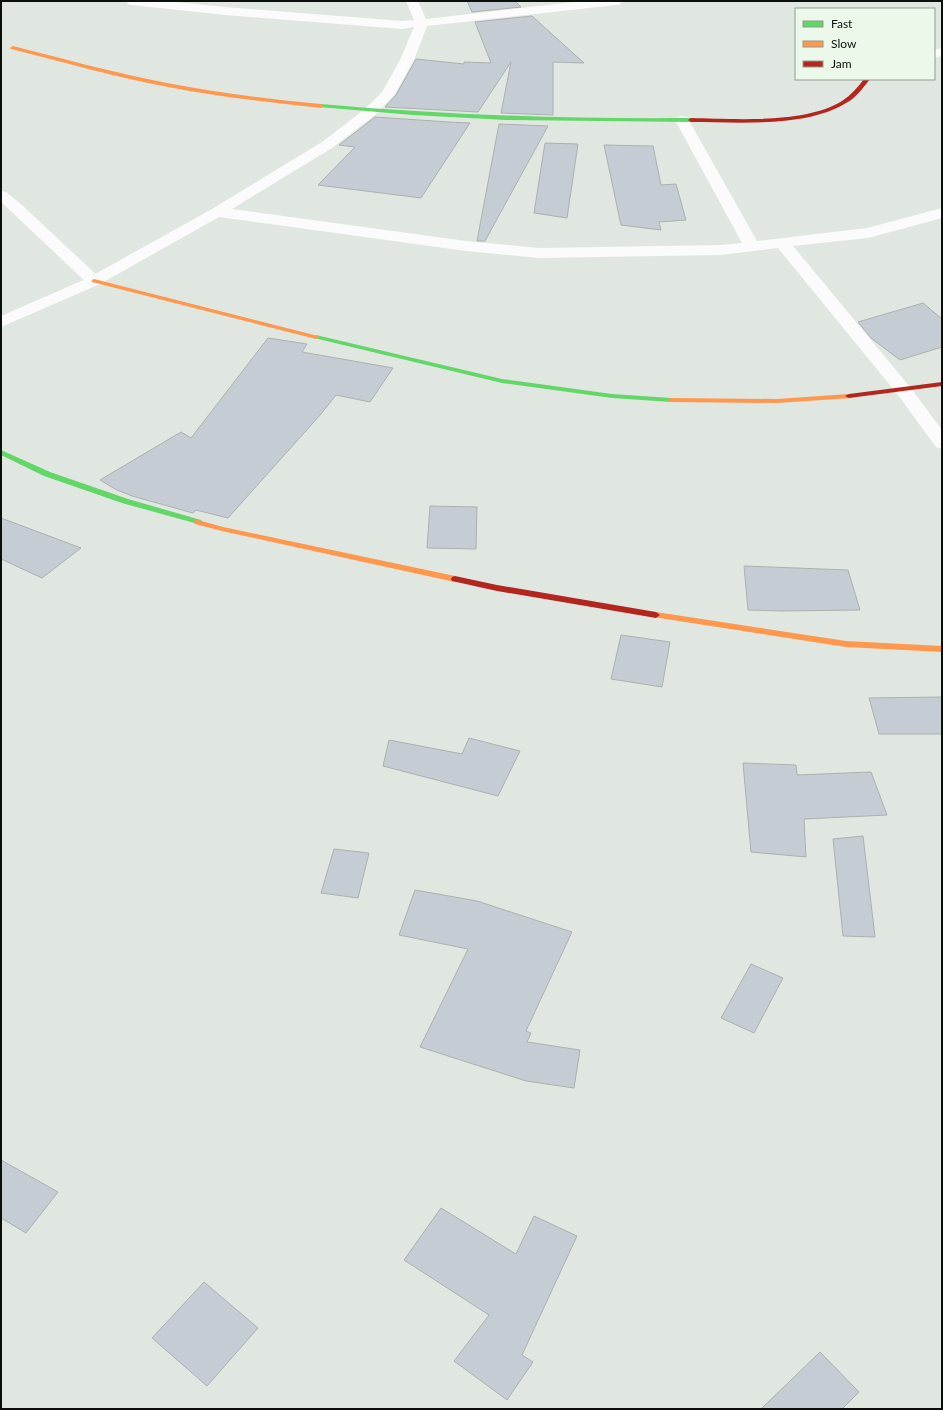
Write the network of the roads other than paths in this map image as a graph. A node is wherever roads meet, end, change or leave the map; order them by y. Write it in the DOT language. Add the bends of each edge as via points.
graph roads {
  1 [pos="132,1"];
  2 [pos="412,1"];
  3 [pos="616,1"];
  4 [pos="422,23"];
  5 [pos="13,48"];
  6 [pos="866,80"];
  7 [pos="370,112"];
  8 [pos="682,120"];
  9 [pos="1,195"];
  10 [pos="217,212"];
  11 [pos="942,213"];
  12 [pos="783,244"];
  13 [pos="752,247"];
  14 [pos="94,281"];
  15 [pos="1,322"];
  16 [pos="942,384"];
  17 [pos="904,391"];
  18 [pos="942,443"];
  19 [pos="1,452"];
  20 [pos="942,649"];
  1 -- 4 [label="street" via="386,24"];
  2 -- 4 [label="street"];
  3 -- 4 [label="street"];
  4 -- 7 [label="street" via="408,60 388,94"];
  5 -- 7 [label="street" via="129,78 188,89"];
  6 -- 8 [label="street" via="850,99 839,105 805,114 753,119"];
  7 -- 8 [label="street" via="533,119"];
  7 -- 10 [label="street" via="327,144"];
  8 -- 13 [label="street"];
  9 -- 14 [label="street"];
  10 -- 13 [label="street" via="466,246 539,252 720,250"];
  10 -- 14 [label="street"];
  11 -- 12 [label="street" via="868,233"];
  12 -- 13 [label="street"];
  12 -- 17 [label="street"];
  14 -- 15 [label="street"];
  14 -- 17 [label="street" via="232,317 501,380 571,390 673,400 792,401"];
  16 -- 17 [label="street"];
  17 -- 18 [label="street"];
  19 -- 20 [label="street" via="54,476 125,501 222,529 490,586 690,621 846,644"];
}
